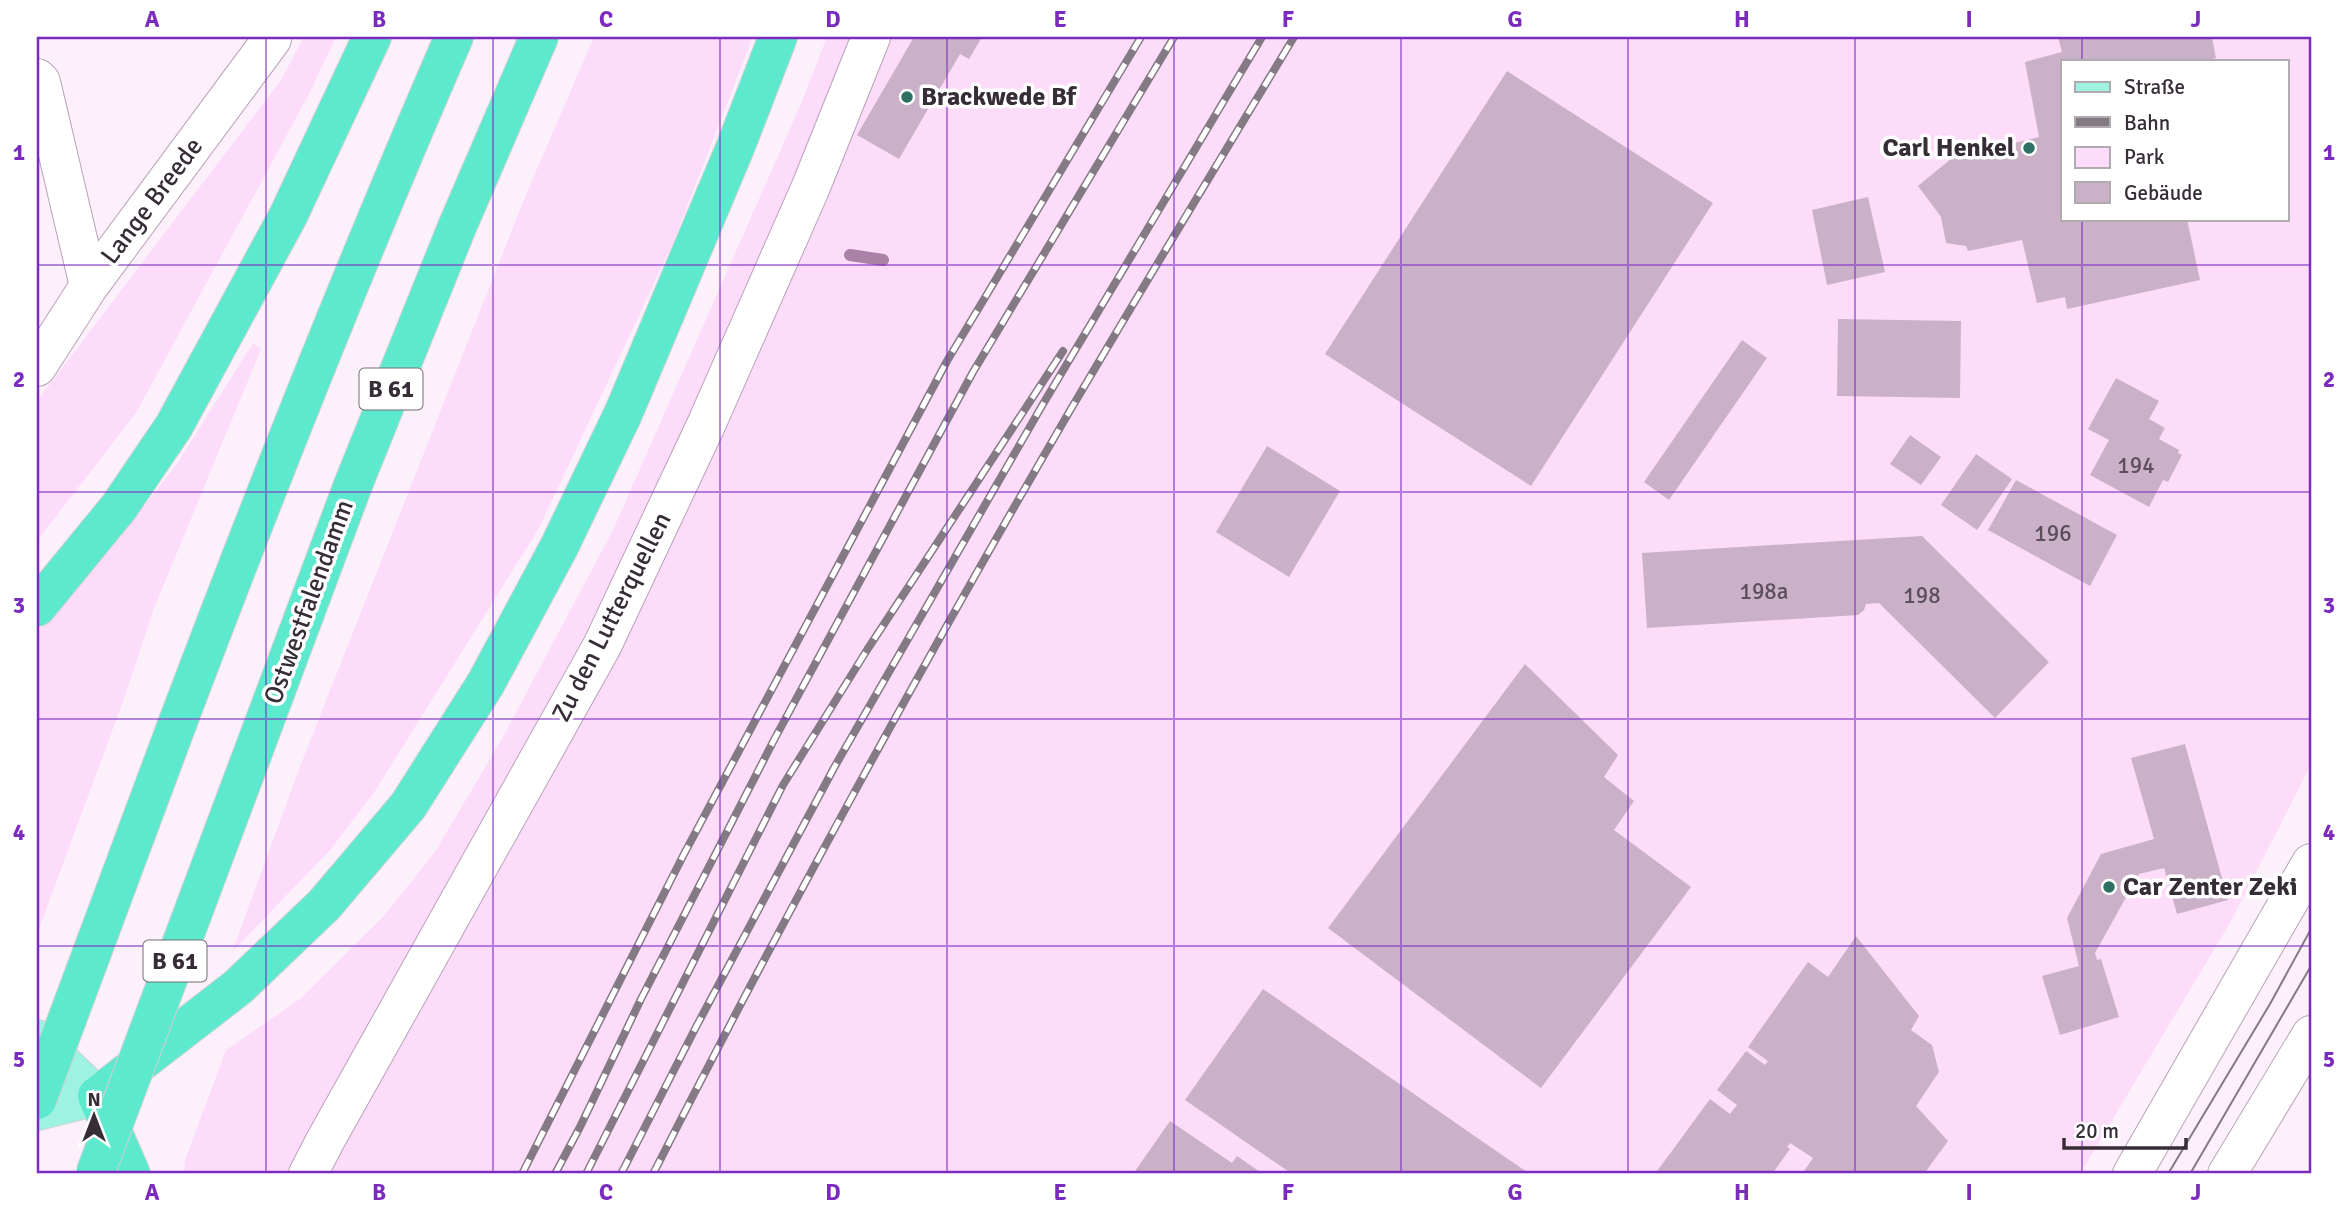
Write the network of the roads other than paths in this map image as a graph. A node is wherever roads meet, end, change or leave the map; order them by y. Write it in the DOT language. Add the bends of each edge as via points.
graph roads {
  1 [pos="372,37"];
  2 [pos="454,37"];
  3 [pos="540,37"];
  4 [pos="778,37"];
  5 [pos="872,37"];
  6 [pos="272,39"];
  7 [pos="37,78"];
  8 [pos="89,286"];
  9 [pos="37,367"];
  10 [pos="37,607"];
  11 [pos="2311,863"];
  12 [pos="2311,1035"];
  13 [pos="37,1039"];
  14 [pos="97,1096"];
  15 [pos="37,1101"];
  16 [pos="37,1111"];
  17 [pos="95,1174"];
  18 [pos="131,1174"];
  19 [pos="308,1174"];
  20 [pos="2132,1174"];
  21 [pos="2227,1174"];
  1 -- 10 [label="highway" via="288,216 174,425 119,507"];
  2 -- 15 [label="highway, bridge" via="279,455"];
  3 -- 17 [label="highway, Ostwestfalendamm / B 61, bridge" via="358,472"];
  4 -- 14 [label="highway" via="617,426 559,547 486,683 408,806 324,905 238,988"];
  5 -- 19 [label="street, Zu den Lutterquellen" via="706,425 602,646"];
  6 -- 8 [label="street, Lange Breede"];
  7 -- 8 [label="street"];
  8 -- 9 [label="street, Lange Breede"];
  11 -- 20 [label="street"];
  12 -- 21 [label="street"];
  13 -- 14 [label="main road"];
  14 -- 16 [label="main road"];
  14 -- 18 [label="highway"];
}
